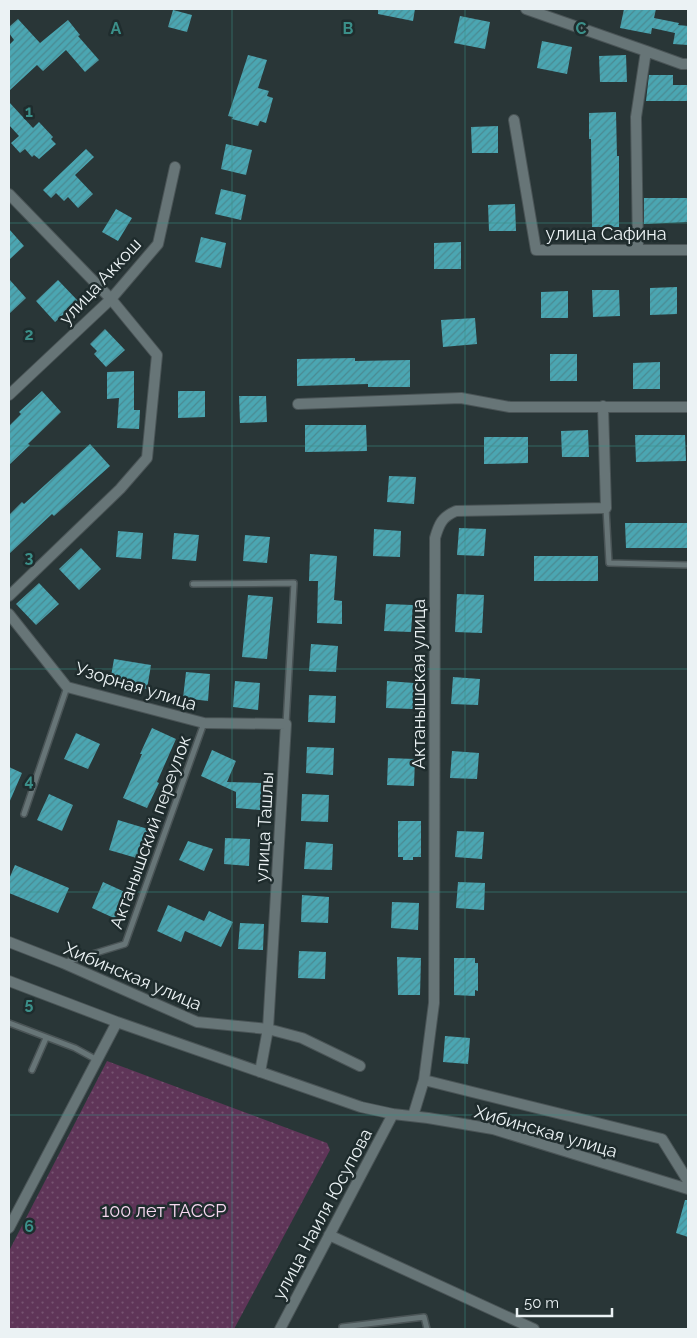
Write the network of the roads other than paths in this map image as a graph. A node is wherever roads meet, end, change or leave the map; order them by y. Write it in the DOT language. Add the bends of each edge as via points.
graph roads {
  1 [pos="526,9"];
  2 [pos="646,51"];
  3 [pos="688,64"];
  4 [pos="514,120"];
  5 [pos="175,167"];
  6 [pos="9,194"];
  7 [pos="638,250"];
  8 [pos="688,250"];
  9 [pos="111,299"];
  10 [pos="9,395"];
  11 [pos="298,404"];
  12 [pos="603,406"];
  13 [pos="688,407"];
  14 [pos="606,508"];
  15 [pos="688,565"];
  16 [pos="194,584"];
  17 [pos="9,596"];
  18 [pos="9,614"];
  19 [pos="67,687"];
  20 [pos="204,724"];
  21 [pos="286,724"];
  22 [pos="24,814"];
  23 [pos="9,942"];
  24 [pos="63,963"];
  25 [pos="9,980"];
  26 [pos="117,1022"];
  27 [pos="9,1023"];
  28 [pos="268,1029"];
  29 [pos="46,1038"];
  30 [pos="97,1060"];
  31 [pos="360,1066"];
  32 [pos="32,1070"];
  33 [pos="260,1072"];
  34 [pos="424,1080"];
  35 [pos="393,1114"];
  36 [pos="413,1116"];
  37 [pos="688,1181"];
  38 [pos="688,1189"];
  39 [pos="9,1228"];
  40 [pos="329,1236"];
  41 [pos="280,1329"];
  42 [pos="342,1329"];
  43 [pos="427,1329"];
  44 [pos="534,1329"];
  1 -- 2 [label="street"];
  2 -- 3 [label="street"];
  2 -- 7 [label="street" via="636,117"];
  4 -- 7 [label="street, улица Сафина" via="536,250"];
  5 -- 9 [label="street, улица Аккош" via="158,244"];
  6 -- 9 [label="street"];
  7 -- 8 [label="street, улица Сафина"];
  9 -- 10 [label="street, улица Аккош"];
  9 -- 17 [label="street" via="156,354 147,458 120,489"];
  11 -- 12 [label="street" via="461,398 510,407"];
  12 -- 13 [label="street"];
  12 -- 14 [label="street"];
  14 -- 15 [label="lane" via="609,563"];
  14 -- 34 [label="street, Актанышская улица" via="456,512 439,524 435,538 434,1003"];
  16 -- 21 [label="lane, улица Ташлы" via="294,583"];
  18 -- 19 [label="street, Узорная улица"];
  19 -- 20 [label="street, Узорная улица"];
  19 -- 22 [label="lane"];
  20 -- 21 [label="street, Узорная улица"];
  20 -- 24 [label="lane, Актанышский переулок" via="125,944"];
  21 -- 28 [label="street, улица Ташлы"];
  23 -- 24 [label="street, Хибинская улица"];
  24 -- 28 [label="street, Хибинская улица" via="197,1022"];
  25 -- 26 [label="street, Хибинская улица"];
  26 -- 30 [label="street"];
  26 -- 33 [label="street, Хибинская улица"];
  27 -- 29 [label="lane"];
  28 -- 31 [label="street, Хибинская улица" via="302,1038"];
  28 -- 33 [label="street, улица Ташлы"];
  29 -- 30 [label="lane"];
  29 -- 32 [label="lane"];
  30 -- 39 [label="street"];
  33 -- 35 [label="street, Хибинская улица" via="361,1107"];
  34 -- 36 [label="street, Актанышская улица"];
  34 -- 37 [label="street, Хибинская улица" via="662,1140"];
  35 -- 36 [label="street, Хибинская улица"];
  35 -- 40 [label="street, улица Наиля Юсупова"];
  36 -- 38 [label="street, Хибинская улица" via="493,1129"];
  40 -- 41 [label="street, улица Наиля Юсупова"];
  40 -- 44 [label="street"];
  42 -- 43 [label="lane" via="424,1317"];
}
